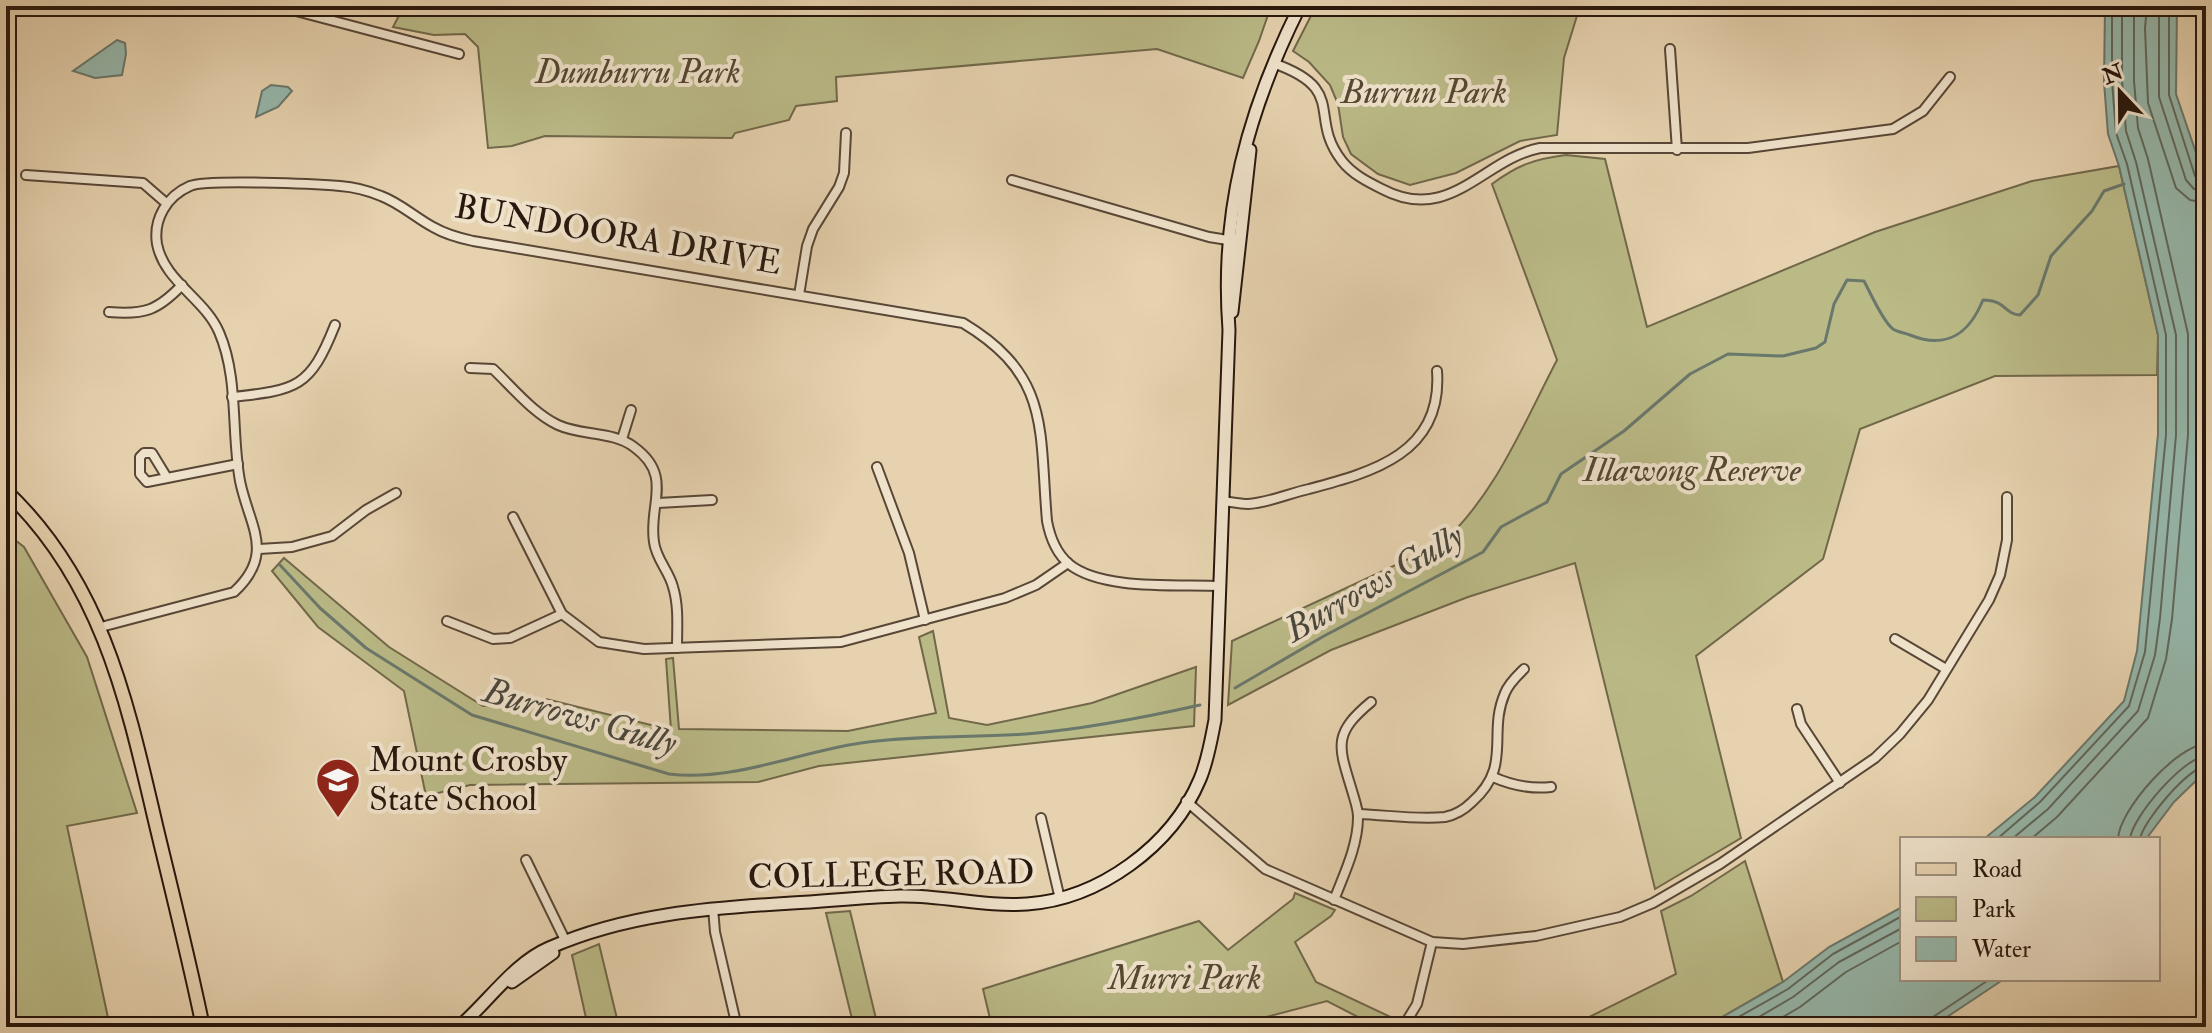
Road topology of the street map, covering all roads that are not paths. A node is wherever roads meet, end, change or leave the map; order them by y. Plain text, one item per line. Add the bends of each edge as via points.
1 (277, 6) edge
2 (1300, 6) edge
3 (1670, 49) dead end
4 (459, 54) dead end
5 (1273, 63) junction
6 (1950, 77) dead end
7 (846, 133) dead end
8 (1677, 150) junction
9 (26, 175) dead end
10 (1012, 180) dead end
11 (166, 203) junction
12 (1234, 240) junction
13 (182, 285) junction
14 (799, 295) junction
15 (109, 312) dead end
16 (335, 325) dead end
17 (470, 368) dead end
18 (1437, 371) dead end
19 (232, 397) junction
20 (631, 410) dead end
21 (622, 439) junction
22 (238, 464) junction
23 (877, 467) dead end
24 (166, 476) dead end
25 (6, 491) edge
26 (396, 493) dead end
27 (2007, 497) dead end
28 (712, 500) dead end
29 (1223, 501) junction
30 (658, 503) junction
31 (513, 517) dead end
32 (259, 549) junction
33 (1068, 563) junction
34 (1220, 586) junction
35 (562, 614) junction
36 (925, 620) junction
37 (447, 621) dead end
38 (101, 627) junction
39 (1895, 639) dead end
40 (677, 648) junction
41 (1524, 669) dead end
42 (1946, 669) junction
43 (1371, 702) dead end
44 (1797, 709) dead end
45 (1493, 777) junction
46 (1840, 783) junction
47 (1551, 787) dead end
48 (1186, 801) junction
49 (1359, 814) junction
50 (1041, 818) dead end
51 (526, 860) dead end
52 (1060, 899) junction
53 (1334, 900) junction
54 (713, 908) junction
55 (566, 942) junction
56 (1432, 942) junction
57 (203, 1027) edge
58 (460, 1027) edge
59 (737, 1027) edge
60 (1403, 1027) edge

1 - 4 street
2 - 5 main road, COLLEGE ROAD
3 - 8 street
5 - 8 street via 1313,83 1336,152 1348,168 1404,197 1454,193 1517,155 1540,148
5 - 12 main road, COLLEGE ROAD via 1239,167
6 - 8 street via 1923,111 1893,129 1748,148
7 - 14 street via 844,173 813,229
9 - 11 street via 143,183
10 - 12 street
11 - 13 street via 156,241
11 - 14 street, BUNDOORA DRIVE via 200,183 342,186 383,197 436,229 473,241
12 - 29 main road, COLLEGE ROAD via 1226,284
13 - 15 street via 149,311
13 - 19 street via 219,331
14 - 33 street, BUNDOORA DRIVE via 963,323 1010,358 1031,392 1050,536
16 - 19 street via 318,364 302,381 278,392
17 - 21 street via 493,369 559,426
18 - 29 street via 1437,394 1428,420 1410,446 1390,462 1366,474 1249,504
19 - 22 street
20 - 21 street
21 - 30 street via 652,467
22 - 24 street
22 - 32 street
23 - 36 street via 909,553
25 - 38 main road via 61,557
26 - 32 street via 323,540
27 - 42 street via 2000,575
28 - 30 street
29 - 34 main road, COLLEGE ROAD
30 - 40 street via 653,541 673,586
31 - 35 street
32 - 38 street via 246,581 234,592
33 - 34 street via 1118,581
33 - 36 street via 1027,590
34 - 48 main road, COLLEGE ROAD via 1215,720 1199,781
35 - 37 street via 502,639
35 - 40 street via 599,642
36 - 40 street via 841,642
38 - 57 main road via 134,730
39 - 42 street
41 - 45 street via 1505,692
42 - 46 street via 1900,734
43 - 49 street via 1350,720 1342,736 1342,757
44 - 46 street via 1801,724
45 - 47 street
45 - 49 street via 1482,794 1450,816
46 - 56 street via 1690,883 1620,917 1536,936
48 - 52 main road, COLLEGE ROAD via 1177,819 1134,861 1101,883
48 - 53 street via 1265,869
49 - 53 street
50 - 52 street
51 - 55 street
52 - 54 main road, COLLEGE ROAD via 989,904 902,896
53 - 56 street
54 - 55 main road, COLLEGE ROAD via 678,911
54 - 59 street
55 - 58 main road, COLLEGE ROAD via 524,963
56 - 60 street via 1417,1004

